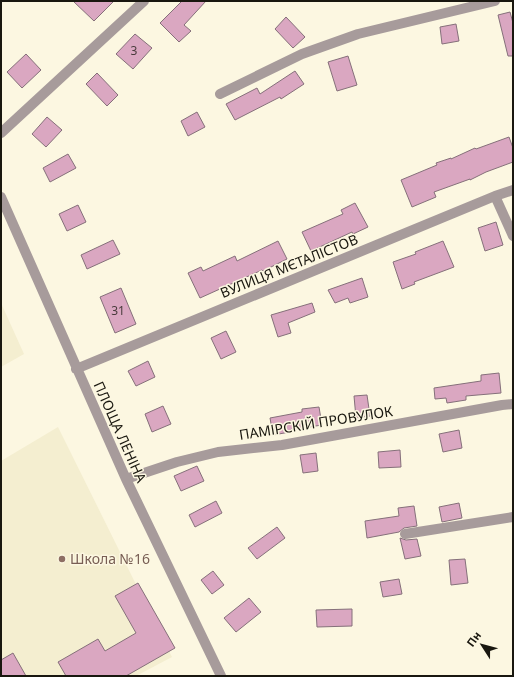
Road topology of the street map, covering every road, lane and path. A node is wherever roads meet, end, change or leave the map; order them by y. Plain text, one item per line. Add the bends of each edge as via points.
1 (144, 1) edge
2 (495, 1) edge
3 (220, 94) dead end
4 (1, 133) edge
5 (513, 190) edge
6 (495, 196) junction
7 (1, 197) edge
8 (513, 236) edge
9 (76, 369) junction
10 (513, 404) edge
11 (126, 479) junction
12 (513, 517) edge
13 (405, 534) dead end
14 (221, 676) edge

1 - 4 street
2 - 3 street via 358,34 302,54
5 - 6 street, ВУЛИЦЯ МЄТАЛІСТОВ
6 - 8 street
6 - 9 street, ВУЛИЦЯ МЄТАЛІСТОВ
7 - 9 street, ПЛОЩА ЛЕНІНА
9 - 11 street, ПЛОЩА ЛЕНІНА
10 - 11 street, ПАМІРСКІЙ ПРОВУЛОК via 282,445 218,452
11 - 14 street, ПЛОЩА ЛЕНІНА
12 - 13 street

